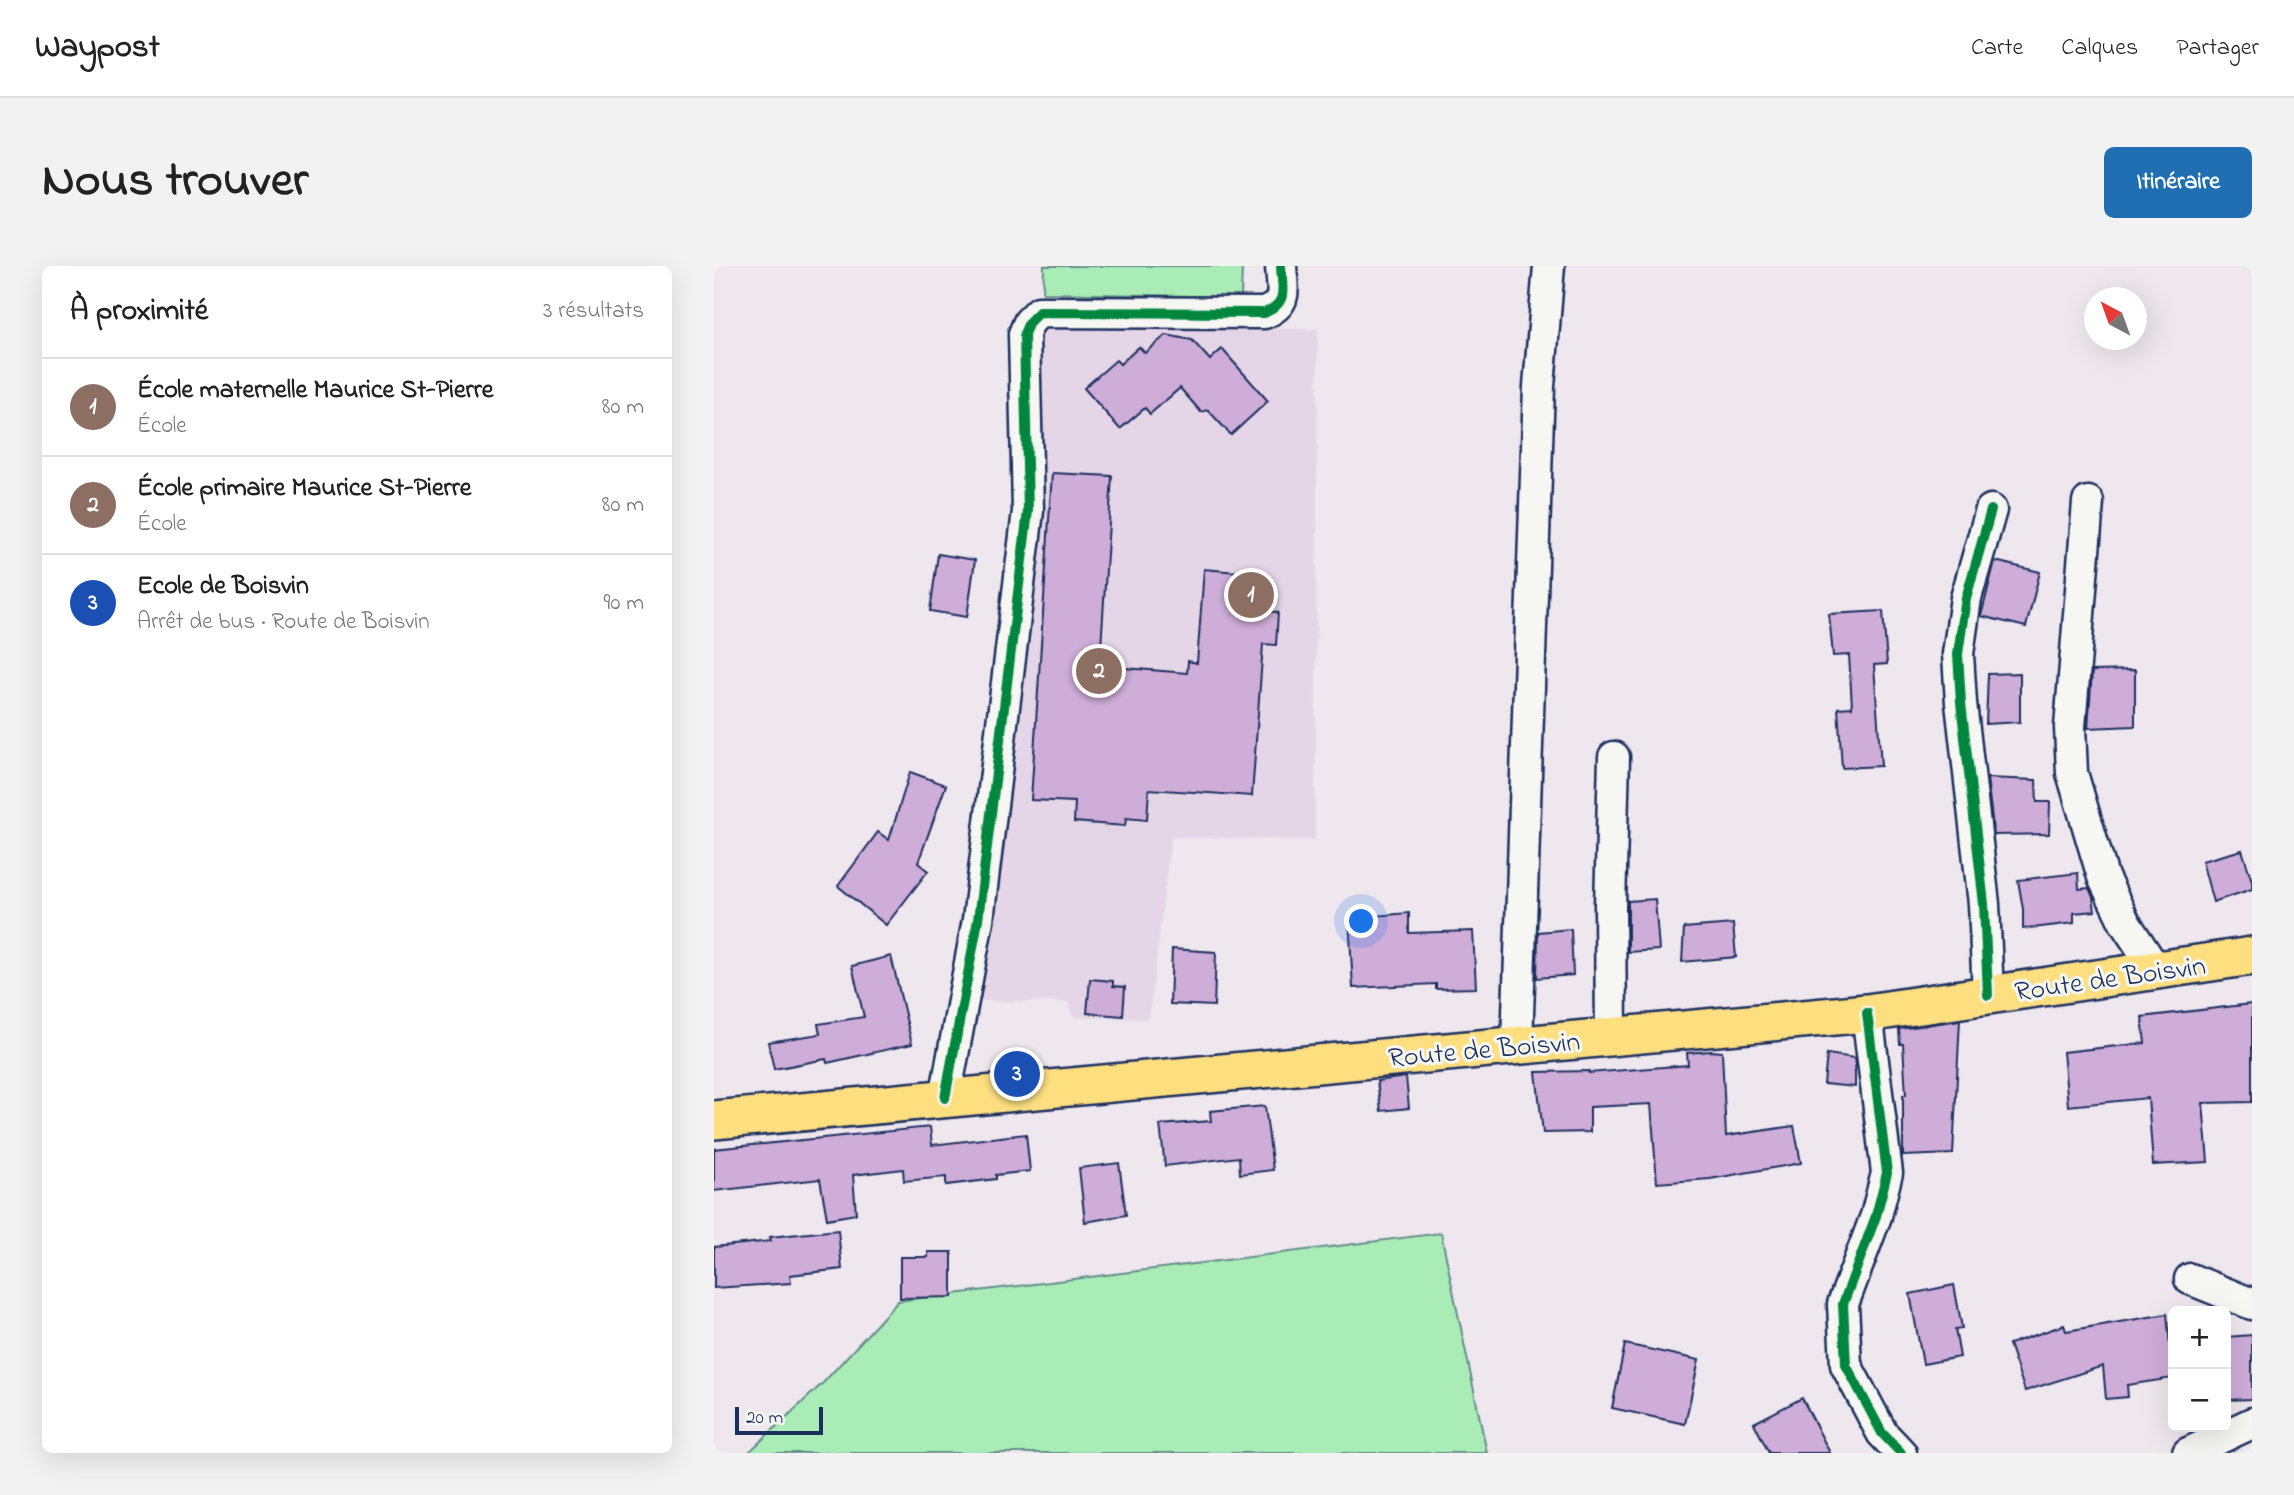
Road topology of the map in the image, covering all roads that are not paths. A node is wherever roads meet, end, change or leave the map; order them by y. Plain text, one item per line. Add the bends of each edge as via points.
1 (1281, 266) edge
2 (1549, 266) edge
3 (2088, 502) dead end
4 (1991, 510) dead end
5 (1614, 757) dead end
6 (2252, 956) edge
7 (2156, 970) junction
8 (1987, 995) junction
9 (1867, 1013) junction
10 (1611, 1036) junction
11 (1517, 1045) junction
12 (944, 1098) junction
13 (714, 1120) edge
14 (2190, 1279) dead end
15 (2252, 1304) edge
16 (2252, 1423) edge
17 (1901, 1453) edge
18 (2188, 1453) edge

1 - 12 street via 1282,300 1276,309 1264,313 1039,312 1024,334 1028,511 978,920
2 - 11 street via 1539,386
3 - 7 street via 2070,726 2072,772 2103,877 2125,923
4 - 8 street via 1966,598 1958,654 1984,904
5 - 10 street
6 - 7 main road, Route de Boisvin
7 - 8 main road, Route de Boisvin
8 - 9 main road, Route de Boisvin
9 - 10 main road, Route de Boisvin
9 - 17 street via 1887,1173 1843,1304 1846,1365 1882,1433
10 - 11 main road, Route de Boisvin
11 - 12 main road, Route de Boisvin
12 - 13 main road, Route de Boisvin
14 - 15 street
16 - 18 street

